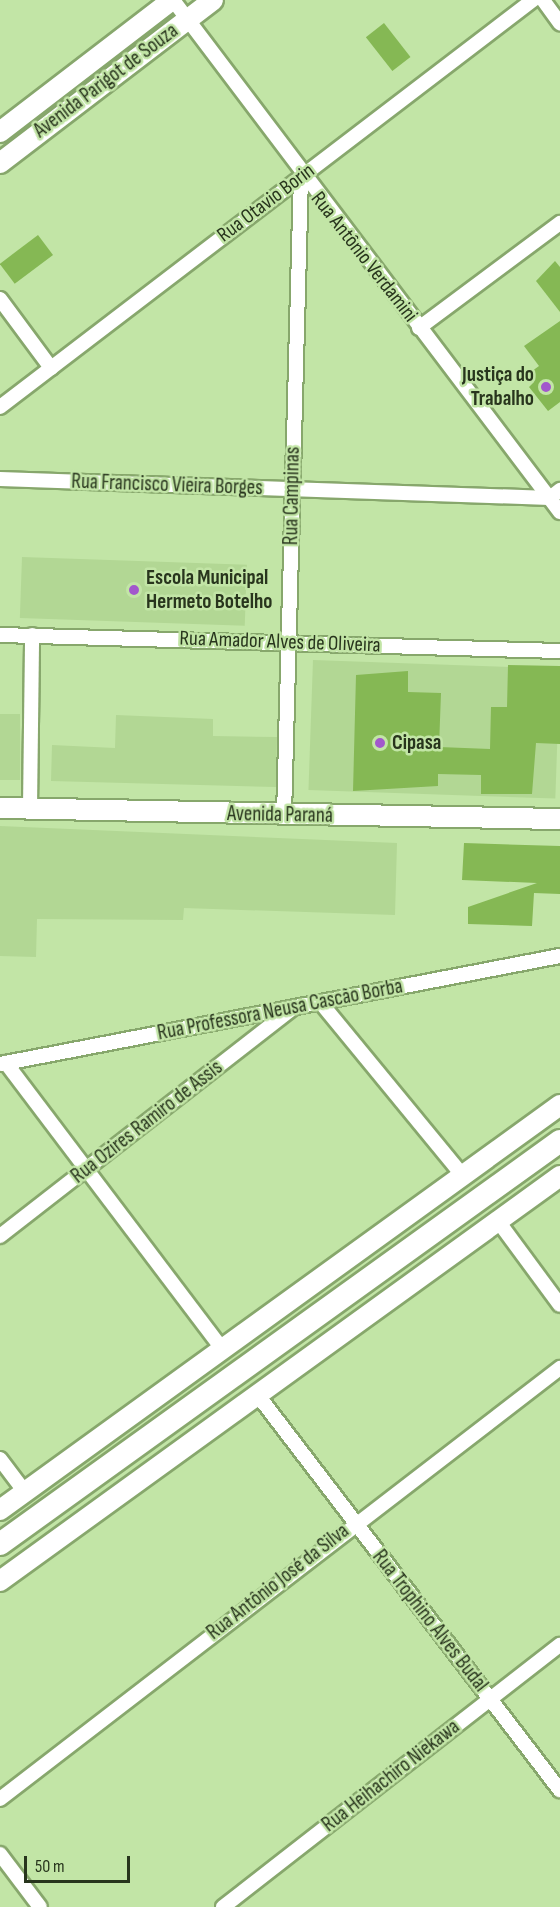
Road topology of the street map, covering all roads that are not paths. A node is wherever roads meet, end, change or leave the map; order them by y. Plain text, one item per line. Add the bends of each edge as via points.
1 (173, 0) edge
2 (213, 0) edge
3 (533, 0) edge
4 (543, 0) edge
5 (188, 19) junction
6 (560, 23) edge
7 (0, 132) edge
8 (0, 163) edge
9 (301, 176) junction
10 (560, 223) edge
11 (0, 299) edge
12 (419, 328) junction
13 (51, 368) junction
14 (0, 407) edge
15 (0, 479) edge
16 (291, 489) junction
17 (555, 494) edge
18 (560, 512) edge
19 (0, 635) edge
20 (32, 635) junction
21 (290, 641) junction
22 (560, 651) edge
23 (0, 808) edge
24 (30, 808) junction
25 (284, 816) junction
26 (560, 819) edge
27 (560, 956) edge
28 (321, 1003) junction
29 (295, 1008) junction
30 (3, 1064) edge
31 (560, 1105) edge
32 (560, 1140) edge
33 (86, 1169) junction
34 (463, 1176) junction
35 (560, 1176) edge
36 (498, 1221) junction
37 (0, 1236) edge
38 (560, 1305) edge
39 (222, 1349) junction
40 (560, 1368) edge
41 (256, 1394) junction
42 (0, 1459) edge
43 (25, 1492) junction
44 (0, 1510) edge
45 (354, 1522) junction
46 (0, 1544) edge
47 (0, 1581) edge
48 (560, 1645) edge
49 (490, 1699) junction
50 (560, 1790) edge
51 (0, 1799) edge
52 (0, 1854) edge
53 (40, 1907) edge
54 (223, 1907) edge

1 - 5 street, Rua Antônio Verdamini
1 - 7 street, Avenida Parigot de Souza
2 - 5 street, Avenida Parigot de Souza
3 - 9 street, Rua Otavio Borin
4 - 6 street
5 - 8 street, Avenida Parigot de Souza
5 - 9 street, Rua Antônio Verdamini
9 - 12 street, Rua Antônio Verdamini
9 - 13 street, Rua Otavio Borin
9 - 16 street, Rua Campinas
10 - 12 street
11 - 13 street
12 - 17 street, Rua Antônio Verdamini
13 - 14 street, Rua Otavio Borin
15 - 16 street, Rua Francisco Vieira Borges
16 - 17 street, Rua Francisco Vieira Borges
16 - 21 street, Rua Campinas
17 - 18 street, Rua Antônio Verdamini
19 - 20 street, Rua Amador Alves de Oliveira
20 - 21 street, Rua Amador Alves de Oliveira
20 - 24 street
21 - 22 street, Rua Amador Alves de Oliveira
21 - 25 street, Rua Campinas
23 - 24 street, Avenida Paraná
24 - 25 street, Avenida Paraná
25 - 26 street, Avenida Paraná
27 - 28 street, Rua Professora Neusa Cascão Borba
28 - 29 street, Rua Professora Neusa Cascão Borba
28 - 34 street
29 - 30 street, Rua Professora Neusa Cascão Borba
29 - 33 street, Rua Ozires Ramiro de Assis
30 - 33 street
31 - 34 street
32 - 46 main road
33 - 37 street, Rua Ozires Ramiro de Assis
33 - 39 street
34 - 39 street
35 - 36 street
36 - 38 street
36 - 41 street
39 - 43 street
40 - 45 street, Rua Antônio José da Silva
41 - 45 street, Rua Trophino Alves Budal
41 - 47 street
42 - 43 street
43 - 44 street
45 - 49 street, Rua Trophino Alves Budal
45 - 51 street, Rua Antônio José da Silva
48 - 49 street, Rua Heihachiro Niekawa
49 - 50 street, Rua Trophino Alves Budal
49 - 54 street, Rua Heihachiro Niekawa
52 - 53 street

